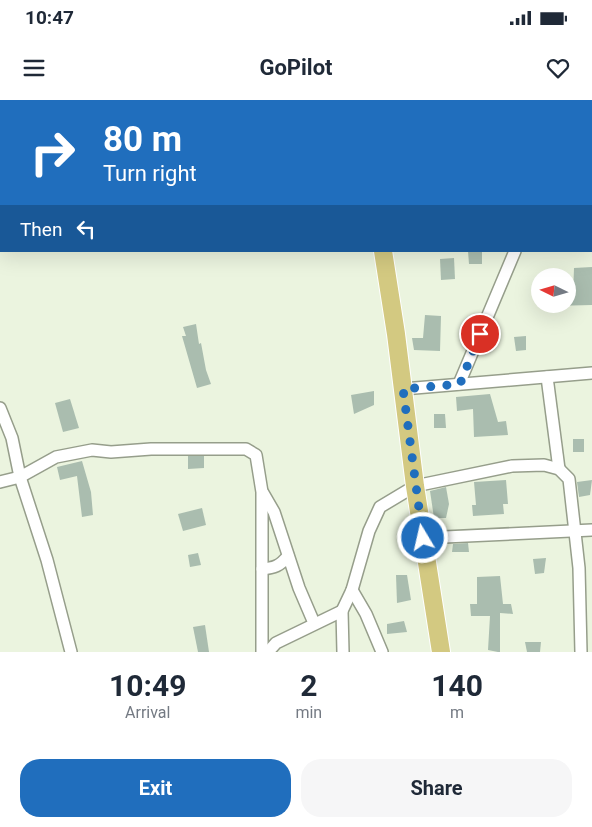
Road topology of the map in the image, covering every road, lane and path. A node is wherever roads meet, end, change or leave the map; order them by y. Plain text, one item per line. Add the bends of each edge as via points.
1 (383, 252) edge
2 (515, 252) edge
3 (592, 373) edge
4 (546, 377) junction
5 (460, 384) junction
6 (403, 389) junction
7 (0, 408) edge
8 (6, 439) edge
9 (558, 469) junction
10 (20, 477) junction
11 (0, 482) edge
12 (415, 486) junction
13 (262, 492) junction
14 (574, 530) junction
15 (592, 530) edge
16 (423, 538) junction
17 (288, 556) junction
18 (262, 569) junction
19 (352, 590) junction
20 (342, 611) junction
21 (314, 624) junction
22 (71, 652) edge
23 (262, 652) edge
24 (268, 652) edge
25 (342, 652) edge
26 (382, 652) edge
27 (441, 652) edge
28 (581, 652) edge

1 - 6 main road
2 - 5 street
3 - 4 street
4 - 5 street
4 - 9 street
5 - 6 street
6 - 12 main road
7 - 8 street
8 - 10 street
9 - 12 street via 544,465 512,466
9 - 14 street via 569,479
10 - 11 street
10 - 13 street via 56,457 92,450 246,449 256,455
10 - 22 street via 47,560
12 - 16 main road
12 - 19 street via 380,507 369,531
13 - 17 street via 274,512
13 - 18 street
14 - 15 street
14 - 16 street
14 - 28 street via 579,568
16 - 27 main road
17 - 18 street via 273,568
17 - 21 street
18 - 23 street
19 - 20 street
19 - 26 street
20 - 21 street
20 - 25 street
21 - 24 street via 276,643

